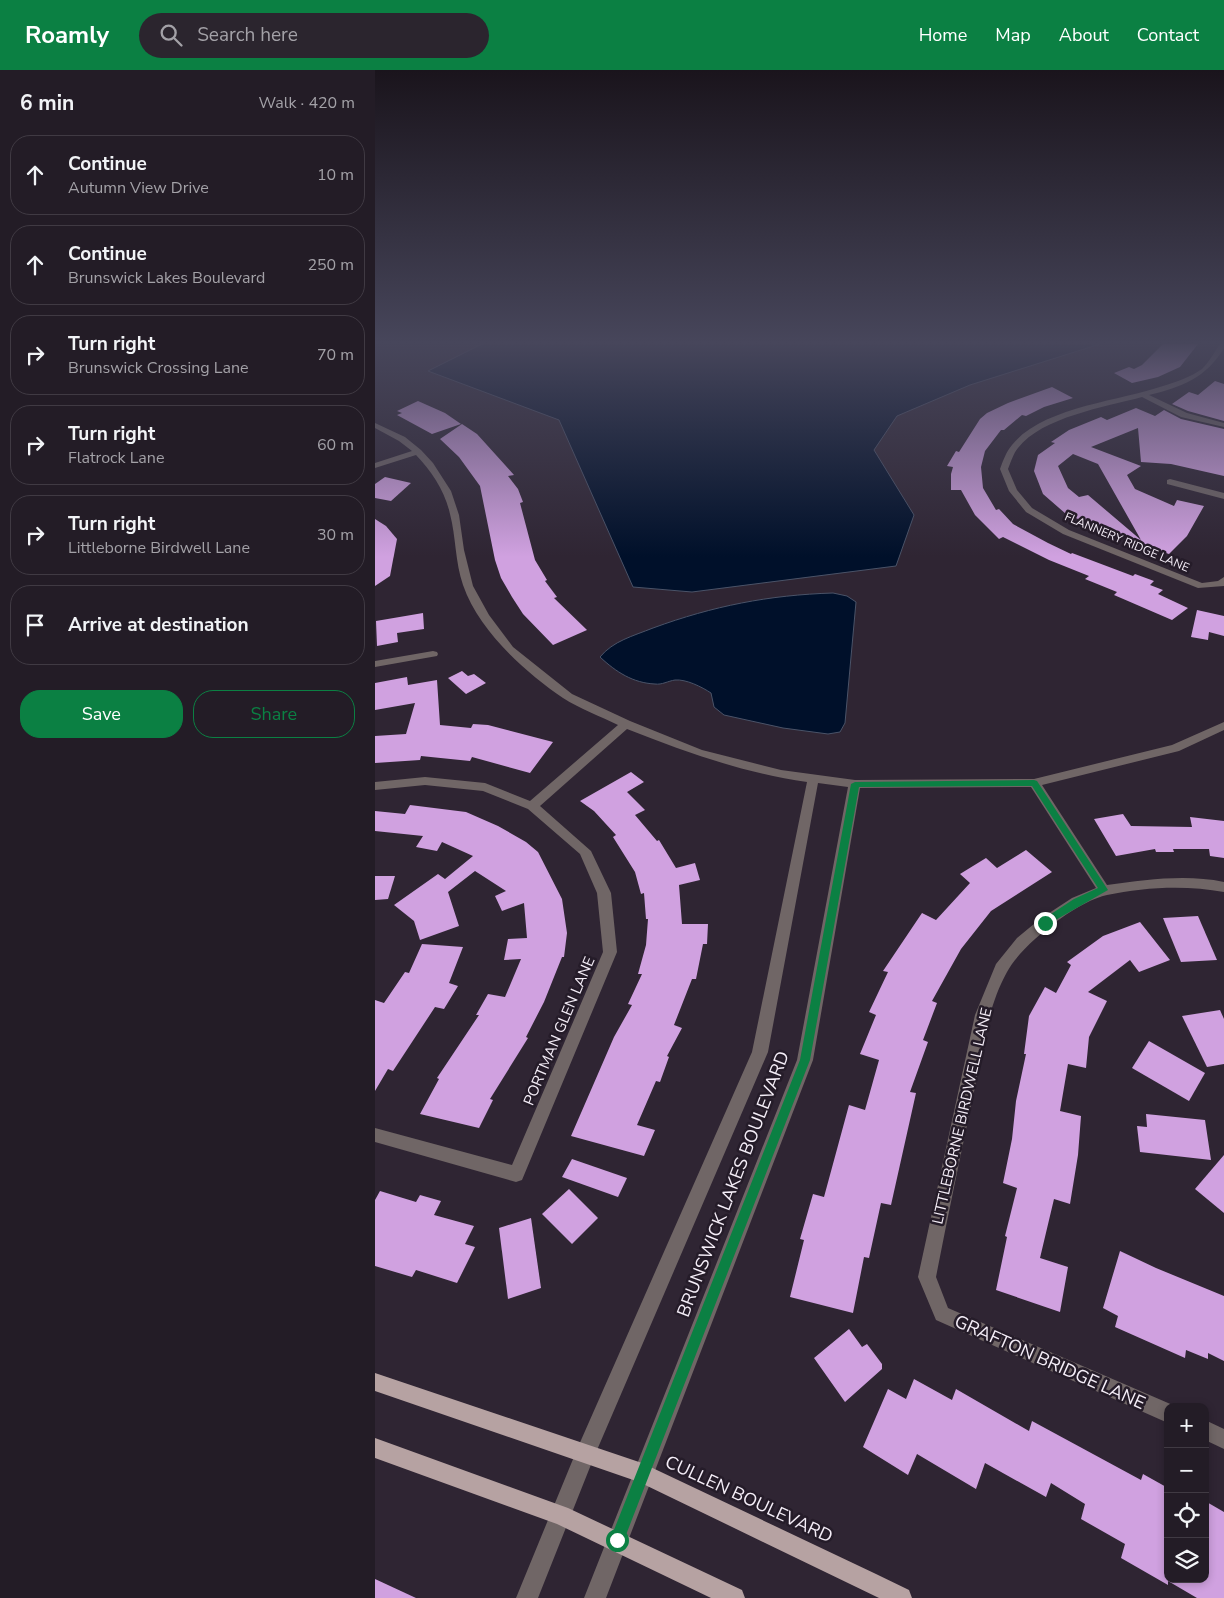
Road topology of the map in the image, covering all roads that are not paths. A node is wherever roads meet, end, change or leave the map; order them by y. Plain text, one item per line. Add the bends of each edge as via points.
1 (1066, 415) edge
2 (1184, 415) edge
3 (375, 425) edge
4 (1224, 425) edge
5 (418, 452) junction
6 (375, 466) edge
7 (1170, 482) dead end
8 (1224, 496) edge
9 (1224, 580) edge
10 (433, 654) dead end
11 (375, 664) edge
12 (626, 724) junction
13 (1224, 726) edge
14 (813, 779) junction
15 (1034, 783) junction
16 (855, 784) junction
17 (375, 786) edge
18 (532, 806) junction
19 (1224, 887) edge
20 (1103, 890) junction
21 (375, 1135) edge
22 (927, 1277) joint
23 (375, 1382) edge
24 (1164, 1411) edge
25 (1209, 1432) edge
26 (1224, 1439) edge
27 (375, 1448) edge
28 (585, 1454) junction
29 (642, 1473) junction
30 (561, 1515) junction
31 (617, 1540) junction
32 (527, 1598) edge
33 (595, 1598) edge
34 (734, 1598) edge
35 (901, 1598) edge

1 - 9 street, FLANNERY RIDGE LANE via 1038,428 1015,446 1004,469 1013,491 1029,510 1066,532 1201,586 1221,584
2 - 4 street
3 - 5 street via 402,439
5 - 6 street
5 - 12 street via 447,491 455,515 468,586 484,616 509,649 568,696
7 - 8 street
10 - 11 street
12 - 14 street via 699,753
12 - 18 street
13 - 15 street via 1175,748
14 - 16 street
14 - 28 street, BRUNSWICK LAKES BOULEVARD via 761,1052
15 - 16 street
15 - 20 street
16 - 29 street, BRUNSWICK LAKES BOULEVARD via 805,1060
17 - 18 street, PORTMAN GLEN LANE via 425,781 485,787
18 - 21 street, PORTMAN GLEN LANE via 585,850 604,893 610,952 516,1174
19 - 20 street, LITTLEBORNE BIRDWELL LANE via 1160,883
20 - 22 street, LITTLEBORNE BIRDWELL LANE via 1045,923 1022,942 1001,968 982,1015
22 - 24 street, GRAFTON BRIDGE LANE via 942,1314
23 - 28 main road, CULLEN BOULEVARD
25 - 26 street
27 - 30 main road
28 - 29 main road, CULLEN BOULEVARD
28 - 30 street, BRUNSWICK LAKES BOULEVARD
29 - 31 street, BRUNSWICK LAKES BOULEVARD
29 - 35 main road, CULLEN BOULEVARD
30 - 31 main road
30 - 32 street, BRUNSWICK LAKES BOULEVARD
31 - 33 street, BRUNSWICK LAKES BOULEVARD
31 - 34 main road

